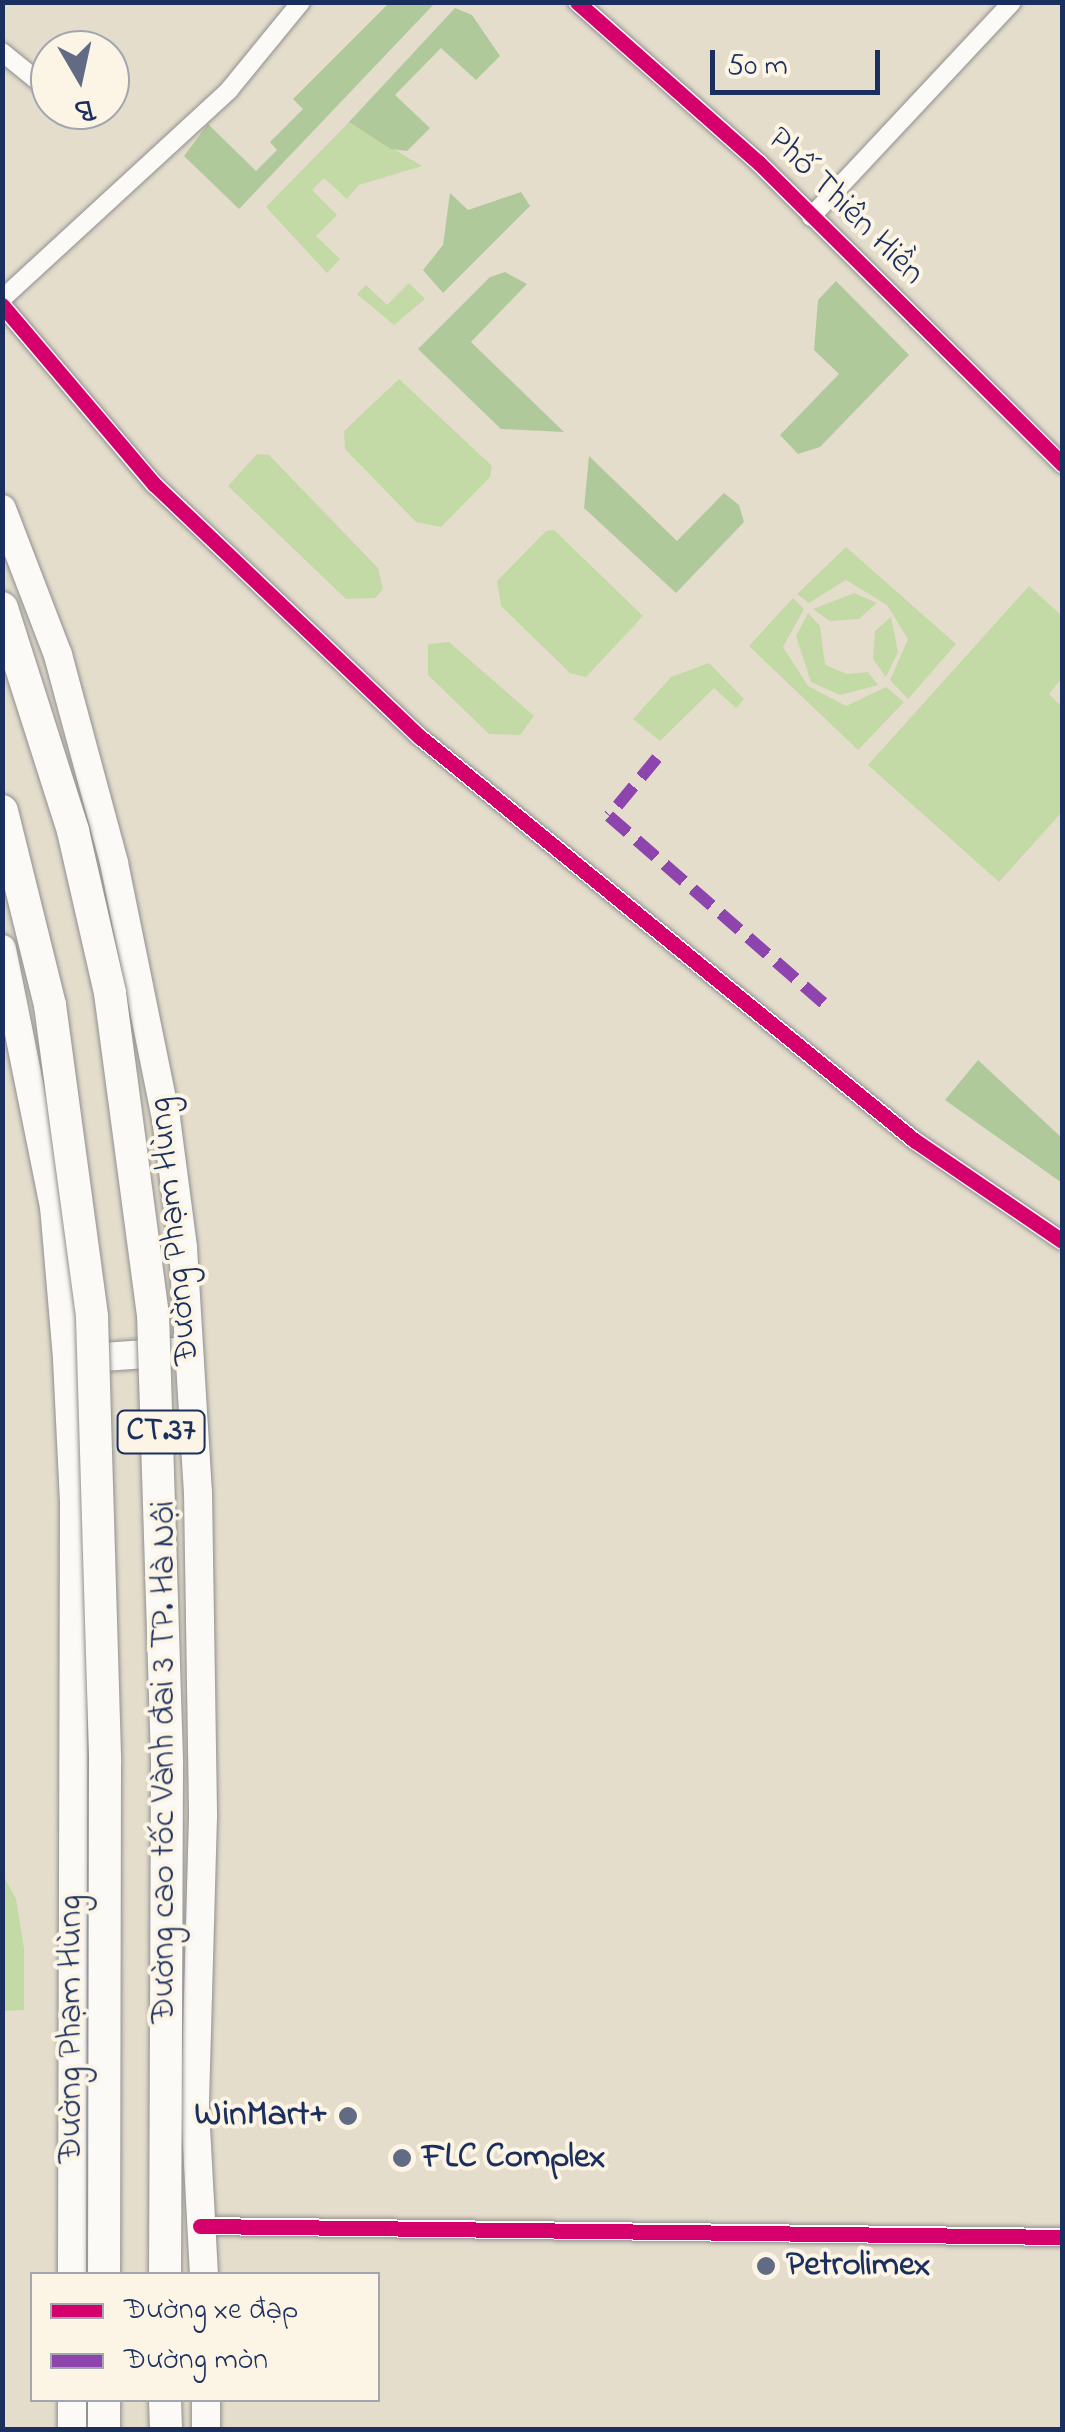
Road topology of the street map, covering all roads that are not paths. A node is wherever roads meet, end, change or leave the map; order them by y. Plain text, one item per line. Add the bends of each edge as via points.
1 (302, 2) edge
2 (577, 2) edge
3 (1012, 2) edge
4 (2, 52) edge
5 (30, 75) edge
6 (812, 217) junction
7 (2, 302) edge
8 (1062, 464) edge
9 (2, 510) edge
10 (2, 608) edge
11 (2, 811) edge
12 (2, 949) edge
13 (1062, 1240) edge
14 (190, 1351) junction
15 (67, 1359) junction
16 (200, 2226) junction
17 (1062, 2237) edge
18 (72, 2272) edge
19 (104, 2272) edge
20 (166, 2272) edge
21 (204, 2272) edge
22 (72, 2402) edge
23 (104, 2402) edge
24 (166, 2402) edge
25 (206, 2402) edge
26 (72, 2430) edge
27 (104, 2430) edge
28 (166, 2430) edge
29 (206, 2430) edge

1 - 7 street via 229,90
2 - 6 street, Phố Thiên Hiền
3 - 6 street
4 - 5 street
6 - 8 street, Phố Thiên Hiền
7 - 13 street via 154,484 420,736 914,1140
9 - 14 main road, Đường Phạm Hùng via 58,656 114,863 171,1147
10 - 20 highway, Đường cao tốc Vành đai 3 TP. Hà Nội / CT.37, bridge via 72,832 110,993 153,1314 167,1763
11 - 19 highway, Đường cao tốc Vành đai 3 TP. Hà Nội / CT.37, bridge via 50,1004 92,1317 106,1762
12 - 15 main road, Đường Phạm Hùng via 54,1206
14 - 15 main road
14 - 16 main road, Đường Phạm Hùng via 203,1816 195,2109
15 - 18 main road, Đường Phạm Hùng via 74,1502
16 - 17 street
16 - 21 main road, Đường Phạm Hùng
22 - 26 main road
23 - 27 highway
24 - 28 highway
25 - 29 main road

